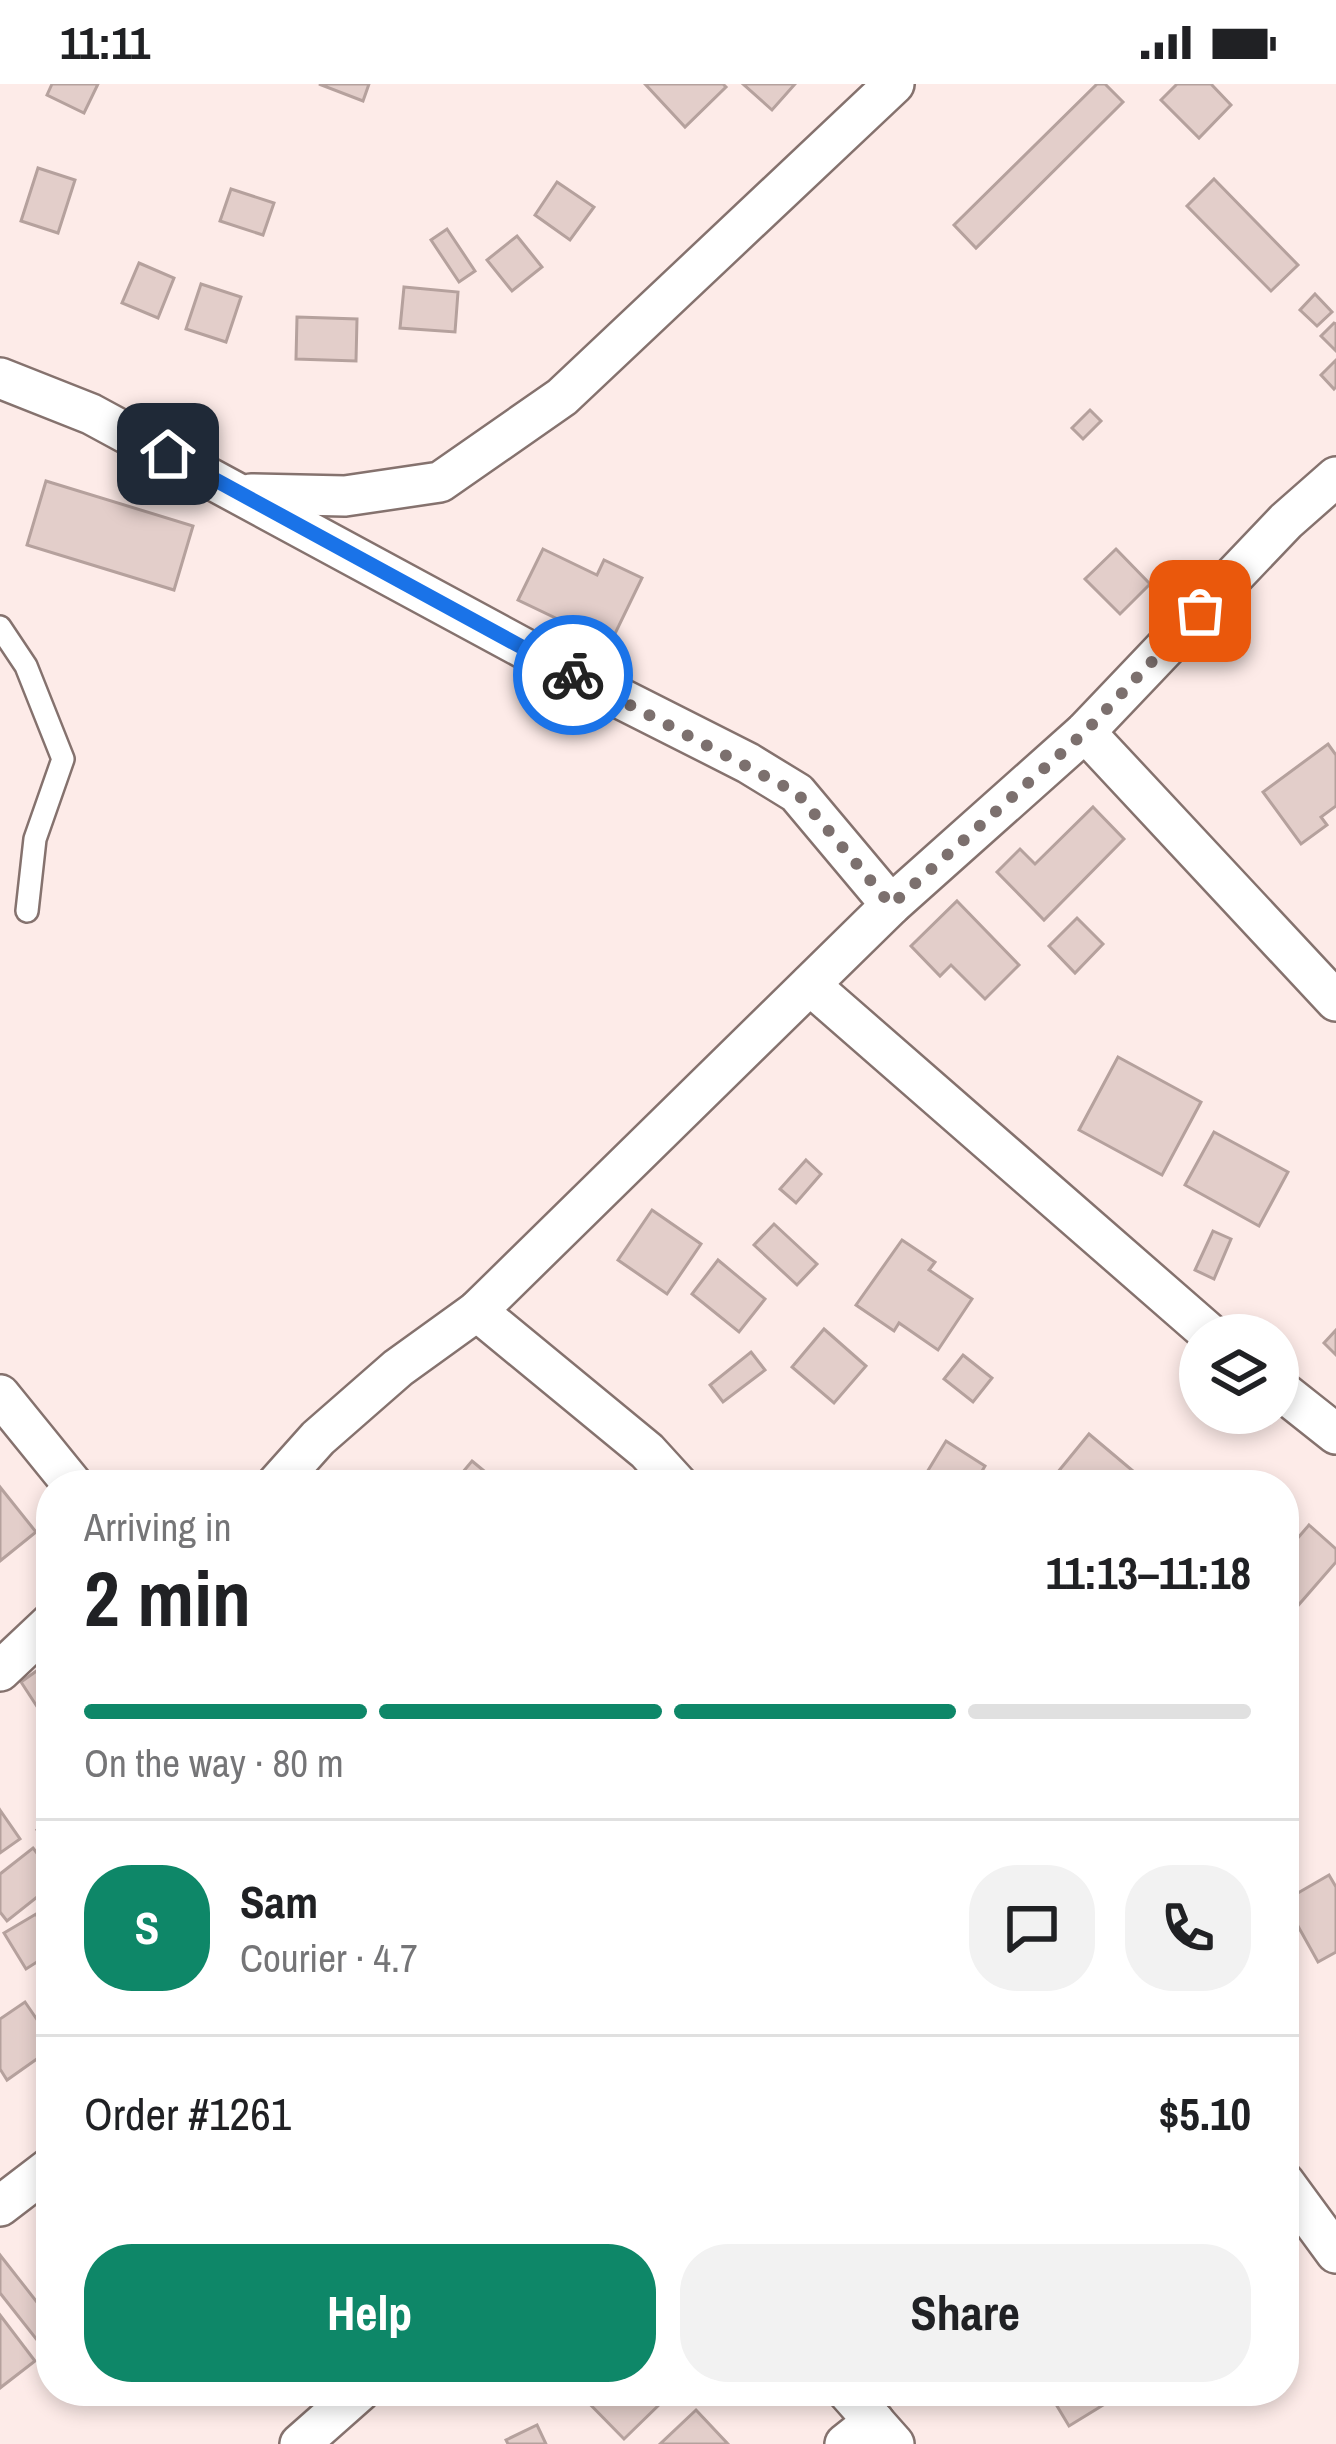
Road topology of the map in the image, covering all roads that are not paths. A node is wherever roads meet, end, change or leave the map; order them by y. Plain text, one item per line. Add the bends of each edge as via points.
1 (894, 84) edge
2 (0, 378) edge
3 (1336, 477) edge
4 (246, 494) junction
5 (0, 627) edge
6 (1085, 732) junction
7 (891, 905) junction
8 (27, 910) dead end
9 (810, 985) junction
10 (1336, 1001) edge
11 (476, 1311) junction
12 (1187, 1314) edge
13 (0, 1395) edge
14 (1299, 1405) edge
15 (1336, 1435) edge
16 (61, 1470) edge
17 (292, 1470) edge
18 (664, 1470) edge
19 (36, 1638) edge
20 (0, 1671) edge
21 (36, 2179) edge
22 (1299, 2203) edge
23 (0, 2206) edge
24 (1336, 2254) edge
25 (343, 2406) edge
26 (300, 2444) edge

1 - 4 street via 562,397 440,482 345,496
2 - 4 street via 91,414
3 - 6 street
4 - 7 street via 797,793
5 - 8 lane via 26,666 63,759 35,839
6 - 7 street
6 - 10 street
7 - 9 street
9 - 11 street
9 - 12 street
11 - 17 street via 398,1368
11 - 18 street
13 - 16 street
14 - 15 street
19 - 20 street
21 - 23 street
22 - 24 street
25 - 26 street

